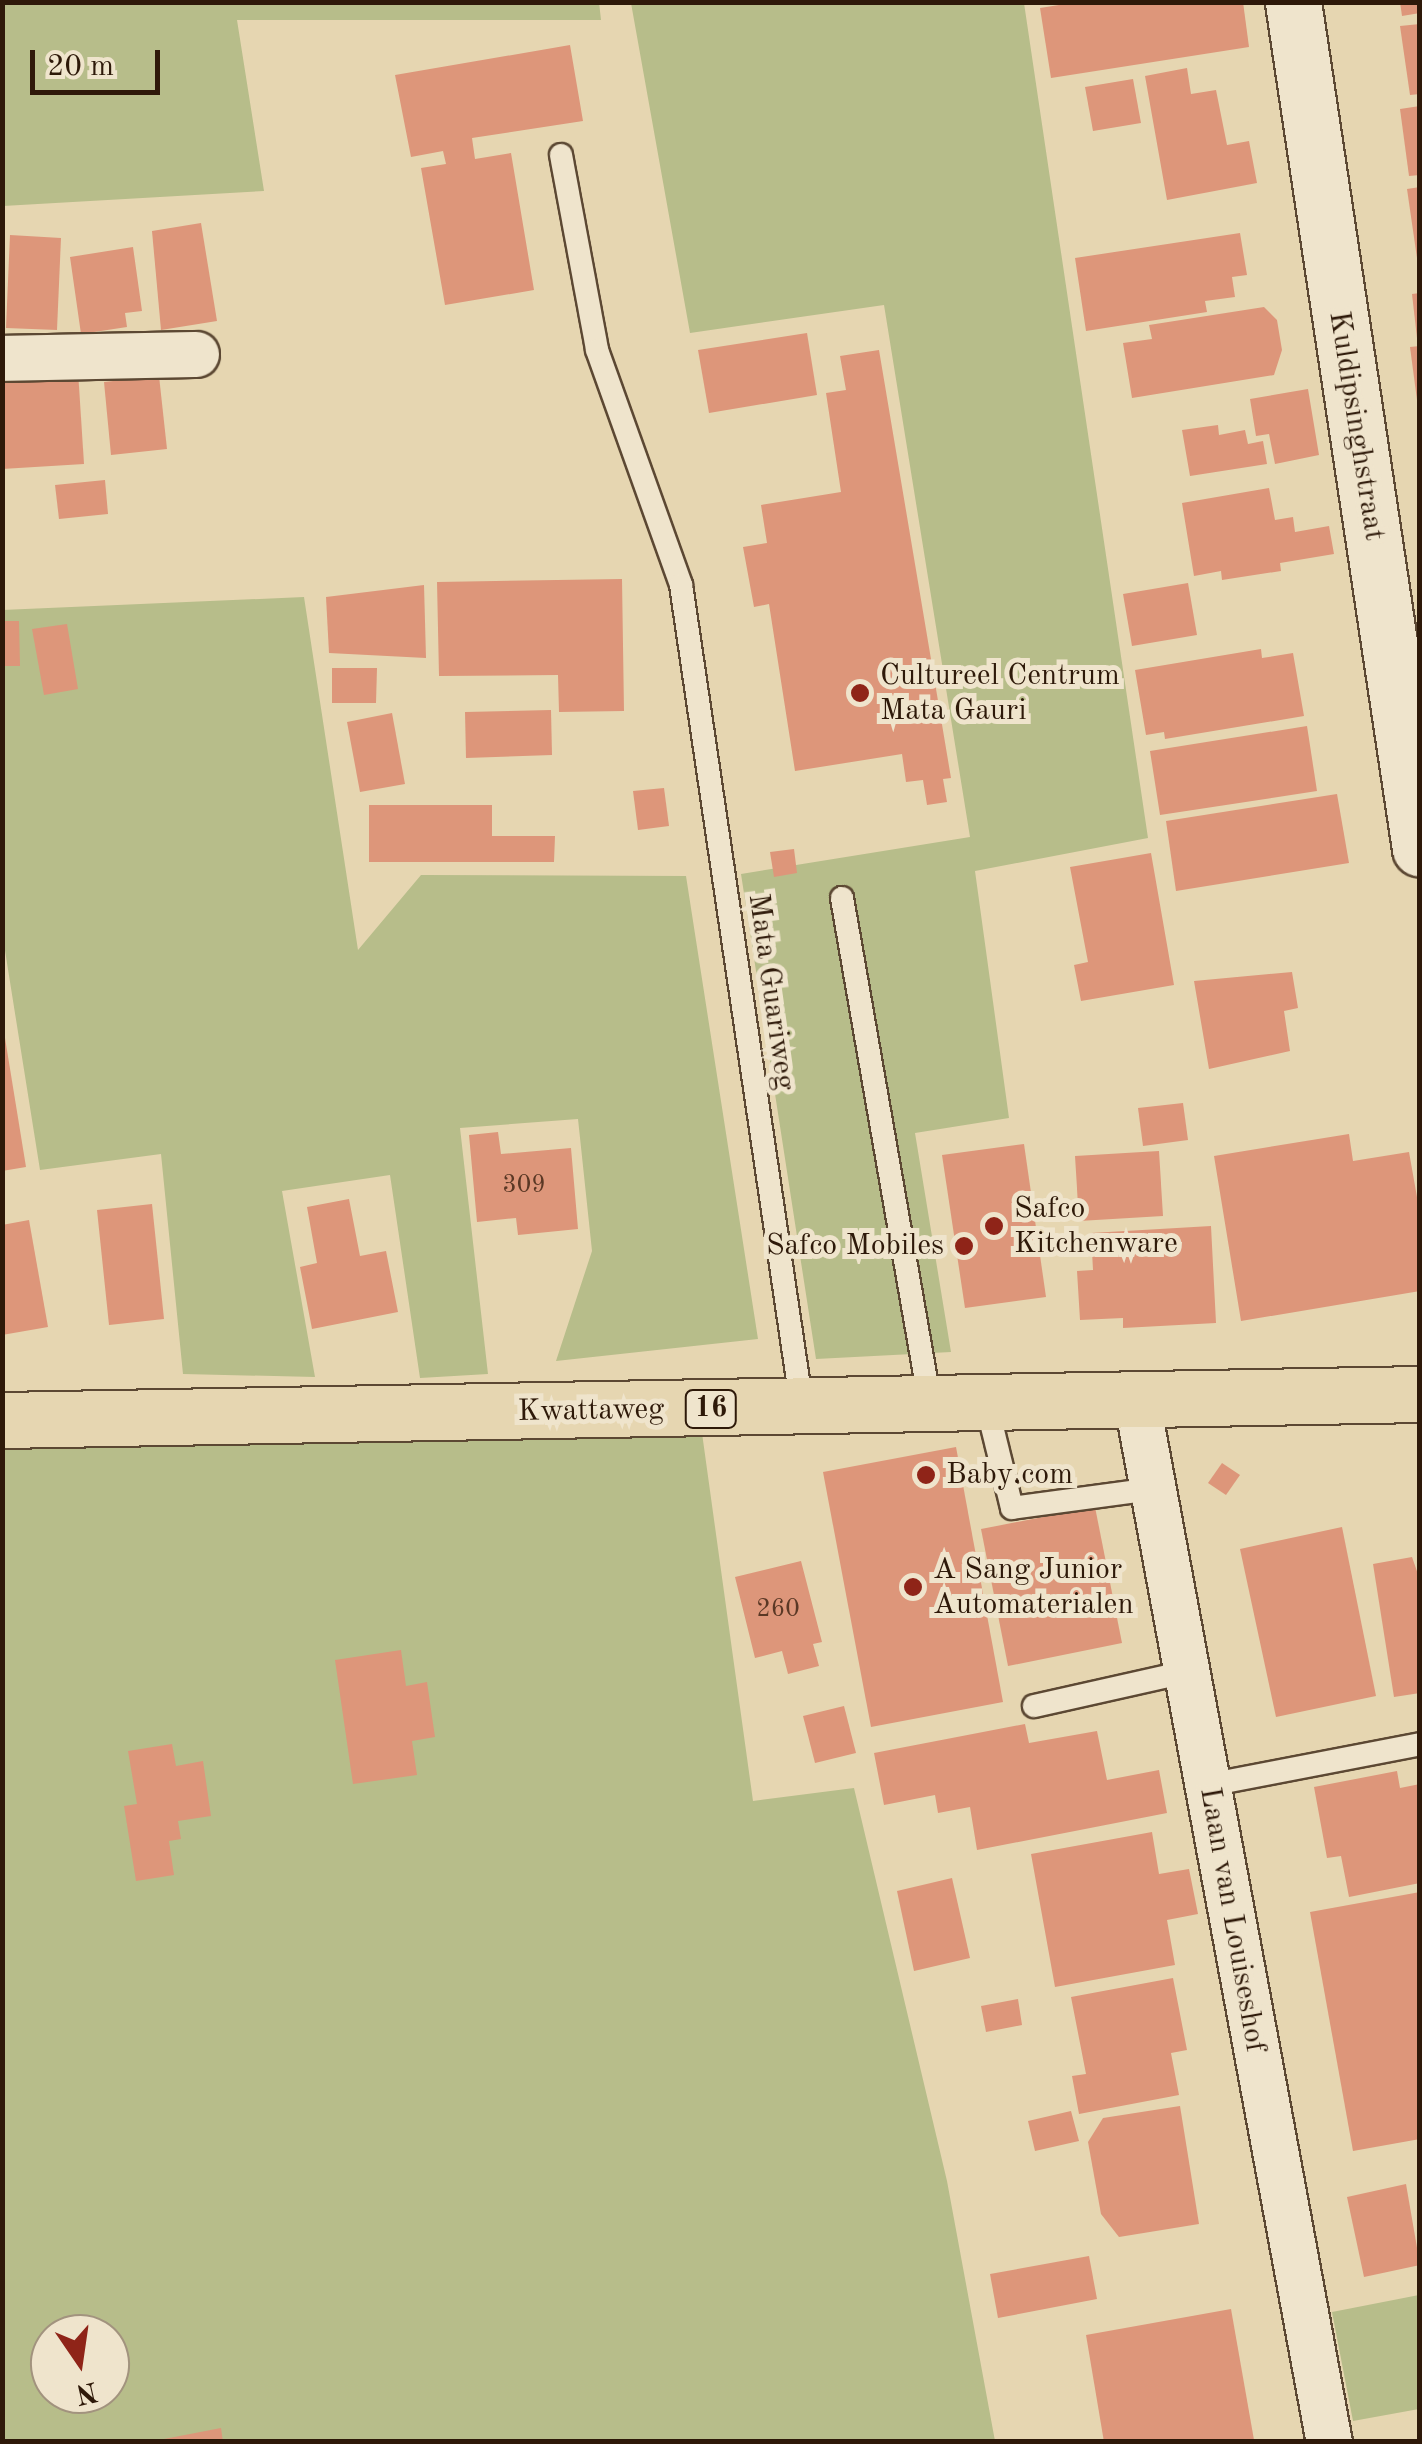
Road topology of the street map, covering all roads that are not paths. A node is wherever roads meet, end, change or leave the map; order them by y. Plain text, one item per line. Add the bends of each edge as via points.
1 (1293, 2) edge
2 (561, 155) dead end
3 (196, 354) dead end
4 (2, 358) edge
5 (1405, 652) edge
6 (1420, 849) edge
7 (842, 898) dead end
8 (1420, 1394) edge
9 (1136, 1398) junction
10 (986, 1402) junction
11 (930, 1404) junction
12 (802, 1407) junction
13 (2, 1420) edge
14 (1152, 1489) junction
15 (1186, 1672) junction
16 (1034, 1706) dead end
17 (1420, 1744) edge
18 (1208, 1785) junction
19 (1329, 2442) edge

1 - 5 street, Kuldipsinghstraat
2 - 12 lane, Mata Guariweg via 596,350 681,585
3 - 4 street
5 - 6 street, Kuldipsinghstraat
7 - 11 lane
8 - 9 main road, Kwattaweg / 16
9 - 10 main road, Kwattaweg / 16
9 - 14 street, Laan van Louiseshof
10 - 11 main road, Kwattaweg / 16
10 - 14 lane via 1012,1508
11 - 12 main road, Kwattaweg / 16
12 - 13 main road, Kwattaweg / 16
14 - 15 street, Laan van Louiseshof
15 - 16 lane
15 - 18 street, Laan van Louiseshof
17 - 18 lane
18 - 19 street, Laan van Louiseshof

